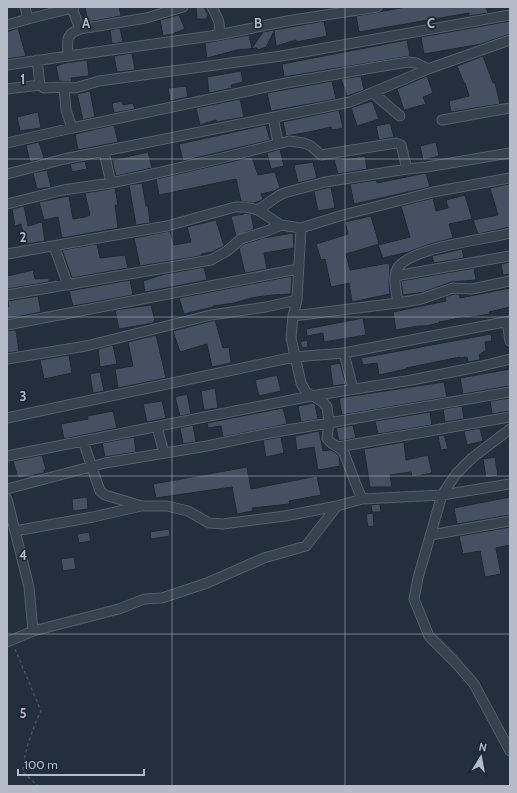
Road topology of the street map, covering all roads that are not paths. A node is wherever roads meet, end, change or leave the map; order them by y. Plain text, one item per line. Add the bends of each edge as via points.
1 (25, 7) edge
2 (183, 7) edge
3 (212, 7) edge
4 (377, 7) edge
5 (73, 8) edge
6 (510, 15) edge
7 (28, 19) junction
8 (7, 25) edge
9 (80, 29) junction
10 (218, 35) junction
11 (510, 40) edge
12 (68, 56) junction
13 (37, 60) junction
14 (7, 65) edge
15 (428, 69) junction
16 (40, 85) junction
17 (64, 87) junction
18 (7, 89) edge
19 (373, 93) junction
20 (510, 108) edge
21 (400, 116) dead end
22 (273, 117) junction
23 (442, 120) dead end
24 (72, 128) junction
25 (7, 143) edge
26 (278, 143) junction
27 (104, 152) junction
28 (510, 153) edge
29 (407, 169) junction
30 (7, 174) edge
31 (510, 178) edge
32 (110, 183) junction
33 (7, 204) edge
34 (258, 210) junction
35 (280, 225) junction
36 (301, 228) junction
37 (510, 233) edge
38 (54, 246) junction
39 (7, 254) edge
40 (510, 256) edge
41 (298, 268) junction
42 (395, 276) junction
43 (510, 281) edge
44 (68, 285) junction
45 (7, 295) edge
46 (297, 300) junction
47 (398, 303) junction
48 (293, 316) junction
49 (508, 321) edge
50 (7, 325) edge
51 (510, 341) edge
52 (344, 353) junction
53 (294, 357) junction
54 (510, 358) edge
55 (7, 359) edge
56 (353, 389) junction
57 (510, 392) edge
58 (311, 396) junction
59 (510, 416) edge
60 (7, 418) edge
61 (329, 423) junction
62 (157, 427) junction
63 (510, 429) edge
64 (500, 437) junction
65 (510, 437) edge
66 (83, 441) junction
67 (338, 447) junction
68 (164, 454) junction
69 (7, 456) edge
70 (92, 466) junction
71 (510, 484) edge
72 (7, 489) edge
73 (442, 496) junction
74 (7, 499) edge
75 (362, 499) junction
76 (142, 506) junction
77 (336, 506) junction
78 (510, 521) edge
79 (15, 531) junction
80 (431, 535) junction
81 (34, 631) junction
82 (9, 641) edge
83 (510, 751) edge

1 - 7 street
2 - 9 street via 146,18
3 - 10 street via 220,23
4 - 10 street
5 - 7 street
5 - 9 street
6 - 17 street via 281,56 99,80 75,88
7 - 8 street
9 - 12 street via 72,32 68,38
10 - 12 street
11 - 15 street
12 - 13 street
13 - 14 street
13 - 16 street
15 - 19 street
15 - 24 street via 408,62 286,83
16 - 17 street via 44,88
16 - 18 street
17 - 24 street via 66,110
19 - 21 street
19 - 22 street via 350,102
20 - 23 street
22 - 26 street
22 - 27 street
24 - 25 street
26 - 29 street via 304,143 321,155 396,143 401,145
26 - 32 street
27 - 30 street via 64,159
27 - 32 street
28 - 29 street
29 - 34 street via 325,182 299,189 278,196
31 - 36 street via 433,192
32 - 33 street via 63,190
34 - 35 street
34 - 38 street via 235,208 167,226
35 - 36 street
35 - 44 street via 242,239 227,252 211,260
36 - 41 street
37 - 42 street via 430,250 402,263
38 - 39 street
38 - 44 street
40 - 42 street
41 - 46 street
41 - 50 street
42 - 47 street
43 - 47 street via 472,289 453,288
44 - 45 street
46 - 48 street
46 - 55 street via 211,315 86,346
47 - 48 street
48 - 53 street via 291,338
49 - 51 street
49 - 52 street
52 - 53 street
52 - 56 street
53 - 58 street via 301,383
53 - 60 street
54 - 56 street via 448,373
56 - 58 street
57 - 61 street
58 - 61 street via 327,407
58 - 62 street
59 - 67 street
61 - 67 street via 326,438
61 - 68 street
62 - 66 street
62 - 68 street
63 - 64 street
64 - 65 street
64 - 73 street via 456,474
66 - 69 street
66 - 70 street
67 - 75 street via 344,453
68 - 70 street
70 - 72 street
70 - 76 street via 100,491 105,495
71 - 73 street
73 - 75 street
73 - 80 street
74 - 79 street
75 - 77 street
76 - 77 street via 167,506 188,511 210,523 222,524
76 - 79 street
77 - 81 street via 306,546 264,558 207,583 162,598 144,599 118,609
78 - 80 street
79 - 81 street via 29,587
80 - 83 street via 414,599 429,636 474,684
81 - 82 street

